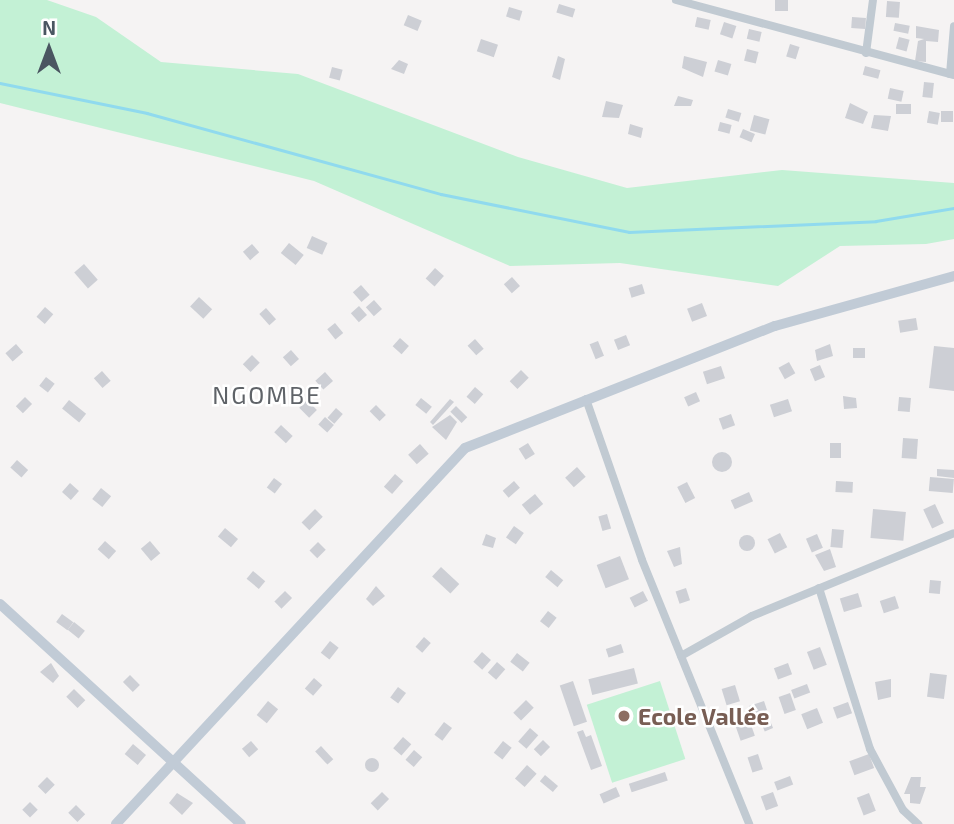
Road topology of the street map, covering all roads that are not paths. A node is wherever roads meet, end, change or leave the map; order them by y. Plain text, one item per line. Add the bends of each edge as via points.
1 (676, 0) edge
2 (873, 0) edge
3 (708, 4) edge
4 (954, 26) edge
5 (866, 53) junction
6 (952, 75) edge
7 (954, 276) edge
8 (586, 399) junction
9 (954, 533) edge
10 (819, 588) junction
11 (0, 604) edge
12 (681, 656) junction
13 (173, 764) junction
14 (116, 824) edge
15 (241, 824) edge
16 (749, 824) edge
17 (918, 824) edge

1 - 3 street
2 - 5 street
3 - 5 street
4 - 6 street
5 - 6 street
7 - 8 street via 775,326
8 - 12 street
8 - 13 street via 465,448
9 - 10 street
10 - 12 street via 752,616
10 - 17 street via 870,749 903,810
11 - 13 street
12 - 16 street
13 - 14 street
13 - 15 street

